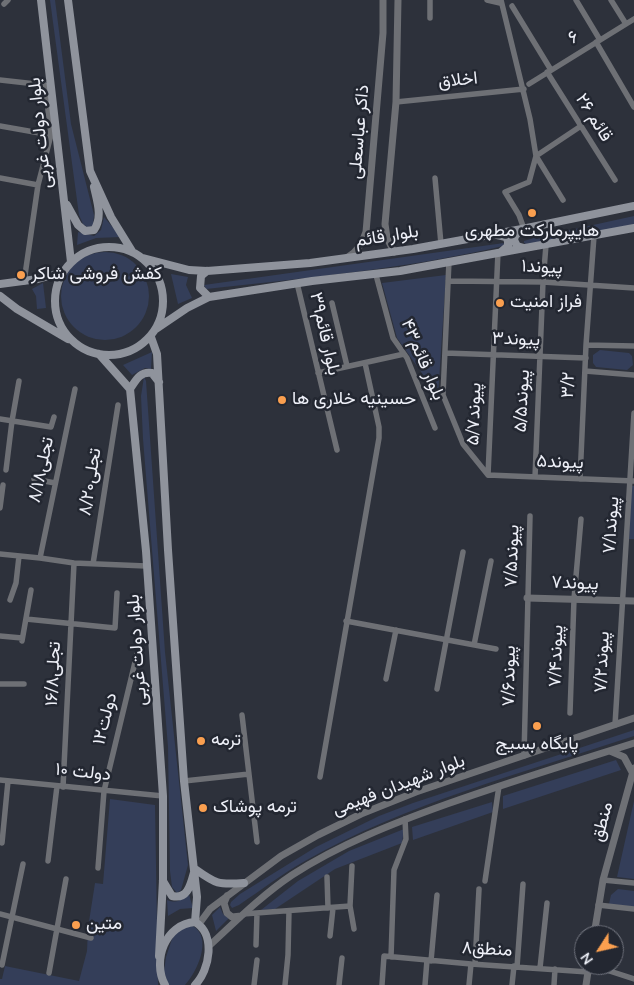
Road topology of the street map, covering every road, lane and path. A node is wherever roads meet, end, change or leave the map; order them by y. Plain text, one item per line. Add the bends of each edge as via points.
1 (41, 0) edge
2 (68, 0) edge
3 (383, 0) edge
4 (398, 0) edge
5 (430, 0) edge
6 (487, 0) edge
7 (576, 0) edge
8 (612, 0) edge
9 (502, 1) edge
10 (512, 6) dead end
11 (430, 18) dead end
12 (634, 19) edge
13 (626, 24) junction
14 (598, 41) junction
15 (549, 71) junction
16 (0, 80) edge
17 (529, 84) dead end
18 (524, 89) junction
19 (396, 102) junction
20 (634, 107) edge
21 (0, 126) edge
22 (581, 126) junction
23 (51, 135) junction
24 (536, 156) junction
25 (90, 171) junction
26 (0, 178) edge
27 (435, 178) dead end
28 (615, 180) dead end
29 (38, 185) junction
30 (64, 199) junction
31 (563, 200) dead end
32 (634, 206) edge
33 (634, 228) edge
34 (523, 229) junction
35 (366, 232) junction
36 (386, 232) junction
37 (491, 235) junction
38 (594, 236) junction
39 (441, 244) junction
40 (546, 245) junction
41 (524, 248) junction
42 (132, 251) junction
43 (394, 252) junction
44 (500, 252) junction
45 (143, 258) junction
46 (346, 258) junction
47 (450, 261) junction
48 (71, 262) junction
49 (207, 271) junction
50 (63, 272) junction
51 (376, 275) junction
52 (448, 281) junction
53 (497, 281) junction
54 (24, 282) junction
55 (542, 282) junction
56 (297, 283) junction
57 (0, 284) edge
58 (590, 286) junction
59 (634, 288) edge
60 (0, 296) edge
61 (208, 296) junction
62 (332, 303) dead end
63 (156, 330) junction
64 (151, 337) junction
65 (76, 343) junction
66 (586, 345) junction
67 (634, 346) edge
68 (445, 353) junction
69 (99, 354) junction
70 (404, 354) junction
71 (492, 354) junction
72 (540, 356) junction
73 (586, 358) junction
74 (365, 363) junction
75 (347, 366) junction
76 (585, 371) junction
77 (318, 373) junction
78 (634, 374) edge
79 (19, 381) dead end
80 (159, 382) junction
81 (75, 389) dead end
82 (130, 389) junction
83 (118, 406) dead end
84 (634, 414) edge
85 (54, 418) dead end
86 (0, 419) edge
87 (12, 421) junction
88 (435, 428) dead end
89 (337, 450) dead end
90 (6, 470) dead end
91 (488, 475) junction
92 (535, 477) junction
93 (34, 479) dead end
94 (580, 479) junction
95 (632, 481) edge
96 (54, 483) junction
97 (3, 485) dead end
98 (0, 508) edge
99 (530, 516) dead end
100 (581, 519) dead end
101 (462, 552) dead end
102 (0, 554) edge
103 (19, 556) junction
104 (40, 558) junction
105 (491, 561) dead end
106 (74, 563) junction
107 (93, 564) junction
108 (146, 566) junction
109 (31, 590) dead end
110 (117, 593) dead end
111 (527, 598) junction
112 (574, 599) junction
113 (10, 600) dead end
114 (622, 600) junction
115 (634, 601) edge
116 (26, 619) junction
117 (346, 621) junction
118 (71, 624) junction
119 (396, 630) junction
120 (0, 636) edge
121 (445, 639) junction
122 (474, 644) junction
123 (496, 649) dead end
124 (137, 654) dead end
125 (386, 679) dead end
126 (0, 683) edge
127 (24, 684) dead end
128 (437, 689) dead end
129 (570, 713) dead end
130 (242, 715) dead end
131 (634, 718) edge
132 (615, 725) junction
133 (634, 743) edge
134 (610, 751) junction
135 (524, 756) junction
136 (633, 770) edge
137 (249, 774) junction
138 (320, 777) dead end
139 (0, 780) edge
140 (8, 781) junction
141 (184, 781) junction
142 (60, 786) junction
143 (499, 786) junction
144 (104, 791) junction
145 (163, 796) junction
146 (405, 819) junction
147 (257, 842) dead end
148 (2, 843) dead end
149 (48, 861) dead end
150 (23, 864) dead end
151 (352, 866) dead end
152 (98, 868) dead end
153 (195, 869) junction
154 (327, 877) dead end
155 (66, 879) dead end
156 (163, 880) junction
157 (603, 880) junction
158 (485, 881) dead end
159 (244, 883) junction
160 (634, 883) edge
161 (523, 884) dead end
162 (479, 889) dead end
163 (437, 895) dead end
164 (228, 896) junction
165 (547, 903) dead end
166 (598, 905) junction
167 (350, 906) junction
168 (331, 908) junction
169 (634, 909) edge
170 (289, 911) junction
171 (257, 913) junction
172 (0, 914) edge
173 (243, 915) junction
174 (12, 917) junction
175 (197, 923) junction
176 (595, 925) edge
177 (57, 929) junction
178 (354, 929) dead end
179 (330, 936) dead end
180 (91, 938) dead end
181 (256, 945) dead end
182 (209, 946) junction
183 (159, 956) junction
184 (388, 956) junction
185 (342, 958) dead end
186 (257, 960) dead end
187 (429, 961) junction
188 (473, 964) junction
189 (2, 966) dead end
190 (207, 966) junction
191 (516, 966) junction
192 (540, 968) junction
193 (574, 968) edge
194 (555, 969) junction
195 (49, 973) dead end
196 (160, 975) junction
197 (161, 985) edge
198 (165, 985) edge
199 (195, 985) edge
200 (205, 985) edge
201 (254, 985) edge
202 (285, 985) edge
203 (339, 985) edge
204 (382, 985) edge
205 (425, 985) edge
206 (469, 985) edge
207 (512, 985) edge
208 (554, 985) edge

1 - 30 main road, بلوار دولت غربی
2 - 25 main road
3 - 35 street, ذاکر عباسعلی
4 - 19 street, ذاکر عباسعلی
5 - 11 street
6 - 9 street
7 - 14 street
8 - 13 street
9 - 18 street
10 - 15 street, قائم ۲۶
12 - 13 street, ۶
13 - 14 street, ۶
14 - 15 street, ۶
14 - 20 street
15 - 17 street, ۶
15 - 22 street, قائم ۲۶
16 - 23 street via 45,86
18 - 19 street, اخلاق
18 - 24 street
19 - 36 street, ذاکر عباسعلی
21 - 23 street
22 - 24 street
22 - 28 street, قائم ۲۶
23 - 29 street
24 - 31 street
24 - 34 street via 530,182 505,192 519,215
25 - 30 main road via 98,206 99,223 94,230 85,231 78,225
25 - 42 main road via 111,217
26 - 29 street
27 - 39 street
29 - 54 street
30 - 48 main road, بلوار دولت غربی
32 - 34 main road, بلوار قائم
33 - 38 main road, بلوار قائم
34 - 37 main road, بلوار قائم
34 - 41 main road via 514,240 517,246
35 - 36 street via 373,239
35 - 46 street, ذاکر عباسعلی via 355,253
36 - 43 street, ذاکر عباسعلی
37 - 39 main road, بلوار قائم
37 - 44 main road via 503,235 507,239 508,246
38 - 40 main road, بلوار قائم
38 - 58 street, ۳/۲
39 - 43 main road, بلوار قائم
40 - 41 main road, بلوار قائم
40 - 55 street, پیوند۵/۵
41 - 44 main road, بلوار قائم
42 - 45 main road
42 - 48 main road via 106,246 82,254
43 - 46 main road, بلوار قائم
44 - 47 main road, بلوار قائم
44 - 53 street, پیوند۵/۷
45 - 49 main road, بلوار قائم
45 - 63 main road via 156,273 163,292 164,305
46 - 49 main road, بلوار قائم
47 - 51 main road, بلوار قائم
47 - 52 street
48 - 50 main road
49 - 61 main road via 201,276 200,288
50 - 54 main road
50 - 65 main road via 55,297 56,310 66,334
51 - 56 main road, بلوار قائم
51 - 70 street, بلوار قائم۴۳ via 393,338
52 - 53 street, پیوند۱
52 - 68 street
53 - 55 street, پیوند۱
53 - 71 street, پیوند۵/۷
54 - 57 main road
55 - 58 street, پیوند۱
55 - 72 street, پیوند۵/۵
56 - 61 main road, بلوار قائم
56 - 77 street, بلوار قائم۳۹
58 - 59 street, پیوند۱
58 - 66 street, ۳/۲
60 - 65 main road
61 - 63 main road, بلوار قائم
62 - 75 street
63 - 64 main road
64 - 69 main road via 125,353
64 - 80 main road, بلوار دولت غربی via 158,354
65 - 69 main road
66 - 67 street
66 - 73 street, ۳/۲
68 - 71 street, پیوند۳
68 - 91 street via 443,395 463,444
69 - 82 main road
70 - 74 street
70 - 88 street, بلوار قائم۴۳
71 - 72 street, پیوند۳
71 - 91 street, پیوند۵/۷
72 - 73 street, پیوند۳
72 - 92 street, پیوند۵/۵
73 - 76 street, ۳/۲
74 - 75 street
74 - 117 street via 379,438
75 - 77 street
76 - 78 street
76 - 94 street, ۳/۲
77 - 89 street, بلوار قائم۳۹
79 - 87 street
80 - 82 main road via 152,374 144,373
80 - 141 main road, بلوار دولت غربی
81 - 96 street, تجلی۸/۱۸
82 - 108 main road, بلوار دولت غربی
83 - 107 street, تجلی۸/۲۰
84 - 95 street, پیوند۷/۱
85 - 87 street via 51,427
86 - 87 street
87 - 90 street
91 - 92 street, پیوند۵
92 - 94 street, پیوند۵
93 - 96 street
94 - 95 street, پیوند۵
95 - 114 street, پیوند۷/۱
96 - 104 street, تجلی۸/۱۸
97 - 98 street
99 - 111 street, پیوند۷/۵
100 - 112 street, پیوند۷/۴
101 - 121 street
102 - 103 street
103 - 104 street
103 - 113 street
104 - 106 street
105 - 122 street
106 - 107 street
106 - 118 street, تجلی۱۶/۸
107 - 108 street
108 - 145 main road, بلوار دولت غربی
109 - 116 street
110 - 118 street via 114,628
111 - 112 street, پیوند۷
111 - 135 street, پیوند۷/۶
112 - 114 street, پیوند۷
112 - 129 street, پیوند۷/۴
114 - 115 street, پیوند۷
114 - 132 street, پیوند۷/۲
116 - 118 street
116 - 120 street via 22,640
117 - 119 street
117 - 138 street
118 - 142 street, تجلی۱۶/۸
119 - 121 street
119 - 125 street
121 - 122 street
121 - 128 street
122 - 123 street
124 - 144 street, ۱۲دولت
126 - 127 street
130 - 137 street
131 - 132 street, بلوار شهیدان فهیمی
132 - 135 street, بلوار شهیدان فهیمی
133 - 134 street, بلوار شهیدان فهیمی
134 - 136 street via 624,757
134 - 143 street, بلوار شهیدان فهیمی
135 - 159 street, بلوار شهیدان فهیمی via 361,814 280,856
136 - 157 street, منطق
137 - 141 street
137 - 147 street
139 - 140 street, ۱۰ دولت
140 - 142 street, ۱۰ دولت
140 - 148 street
141 - 153 main road, بلوار دولت غربی
142 - 144 street, ۱۰ دولت
142 - 149 street, تجلی۱۶/۸
143 - 146 street, بلوار شهیدان فهیمی
143 - 158 street
144 - 145 street, ۱۰ دولت
144 - 152 street, ۱۲دولت
145 - 156 main road, بلوار دولت غربی
146 - 173 street, بلوار شهیدان فهیمی via 299,871
146 - 184 street via 406,840 394,870
150 - 174 street
151 - 167 street
153 - 156 main road via 185,895 172,896
153 - 159 main road via 223,885
153 - 175 main road, بلوار دولت غربی
154 - 168 street
155 - 177 street
156 - 183 main road, بلوار دولت غربی
157 - 160 street
157 - 166 street, منطق
159 - 164 street, بلوار شهیدان فهیمی
161 - 191 street
162 - 188 street
163 - 187 street
164 - 173 street via 224,903 227,913 232,917
164 - 175 street, بلوار شهیدان فهیمی
165 - 192 street
166 - 169 street
166 - 176 street, منطق
167 - 168 street
167 - 178 street
168 - 170 street
168 - 179 street
170 - 171 street
170 - 202 street
171 - 173 street
171 - 181 street
172 - 174 street
173 - 182 street, بلوار شهیدان فهیمی
174 - 177 street
174 - 189 street
175 - 182 main road via 205,932
175 - 183 main road via 184,924 177,929
177 - 180 street
177 - 195 street
182 - 190 main road
183 - 196 main road, بلوار دولت غربی
184 - 187 street, منطق۸
184 - 204 street
185 - 203 street
186 - 201 street
187 - 188 street, منطق۸
187 - 205 street
188 - 191 street, منطق۸
188 - 206 street
190 - 199 main road
190 - 200 main road
191 - 192 street, منطق۸
191 - 207 street
192 - 194 street, منطق۸
193 - 194 street, منطق۸
194 - 208 street
196 - 197 main road
196 - 198 main road

